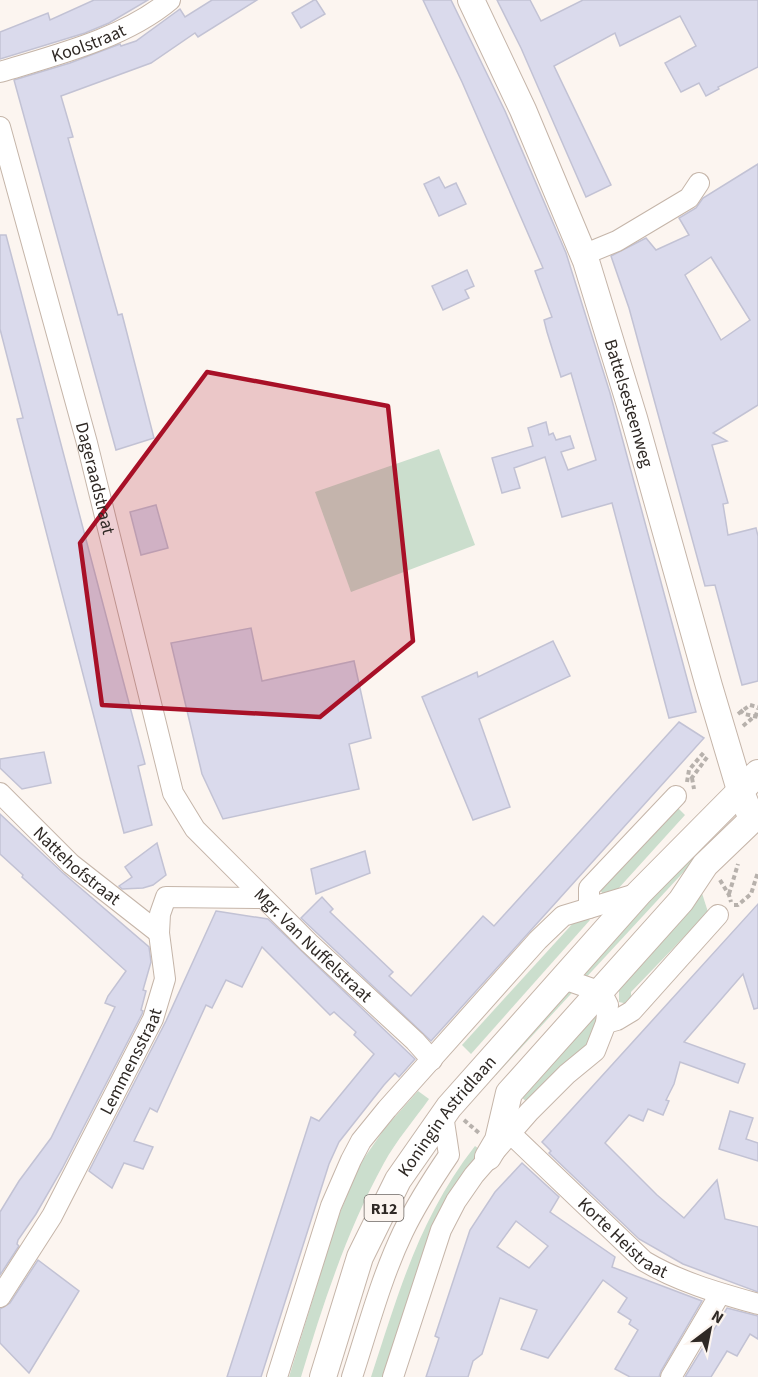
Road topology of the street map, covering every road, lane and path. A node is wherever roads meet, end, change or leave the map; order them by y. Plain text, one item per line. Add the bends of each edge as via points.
1 (170, 0) edge
2 (471, 0) edge
3 (0, 72) edge
4 (0, 127) edge
5 (699, 183) dead end
6 (583, 255) junction
7 (758, 709) edge
8 (757, 716) edge
9 (749, 782) edge
10 (0, 792) edge
11 (676, 796) dead end
12 (756, 823) edge
13 (195, 829) joint
14 (639, 893) junction
15 (263, 898) junction
16 (589, 908) junction
17 (718, 915) dead end
18 (159, 933) junction
19 (561, 978) junction
20 (601, 992) junction
21 (606, 1023) junction
22 (432, 1060) junction
23 (443, 1115) junction
24 (511, 1134) junction
25 (488, 1157) junction
26 (720, 1294) junction
27 (0, 1297) edge
28 (758, 1304) edge
29 (277, 1377) edge
30 (323, 1377) edge
31 (352, 1377) edge
32 (393, 1377) edge
33 (671, 1377) edge

1 - 3 street, Koolstraat via 125,28
2 - 6 main road, Battelsesteenweg via 524,110
4 - 13 street, Dageraadstraat via 87,443 173,793
5 - 6 street via 689,198 617,241
6 - 9 main road, Battelsesteenweg
7 - 8 path
9 - 12 main road, Battelsesteenweg
9 - 14 main road, Koningin Astridlaan / R12
10 - 18 street, Nattehofstraat via 71,864
11 - 16 street via 590,888
12 - 20 main road, Koningin Astridlaan via 705,865 681,901
13 - 15 street, Mgr. Van Nuffelstraat
14 - 16 street, Koningin Astridlaan
14 - 19 main road, Koningin Astridlaan / R12
15 - 18 street, Lemmensstraat via 166,897
15 - 22 street, Mgr. Van Nuffelstraat
16 - 22 street, Koningin Astridlaan via 563,916 538,940
17 - 21 street via 632,1011
18 - 27 street, Lemmensstraat via 165,979 153,1019 52,1216
19 - 20 street
19 - 23 main road, Koningin Astridlaan / R12
20 - 21 street, Koningin Astridlaan via 608,1005
20 - 25 main road, Koningin Astridlaan via 509,1093 498,1140
21 - 24 street, Koningin Astridlaan via 595,1051 567,1074
22 - 29 street, Koningin Astridlaan via 361,1141 351,1160 331,1206
23 - 30 main road, Koningin Astridlaan / R12 via 398,1180 360,1257
23 - 31 street, Koningin Astridlaan / R12 via 448,1155 403,1232
24 - 25 street, Koningin Astridlaan
24 - 26 street, Korte Heistraat via 644,1261
25 - 32 street, Koningin Astridlaan via 456,1201 441,1230
26 - 28 street, Korte Heistraat
26 - 33 street

